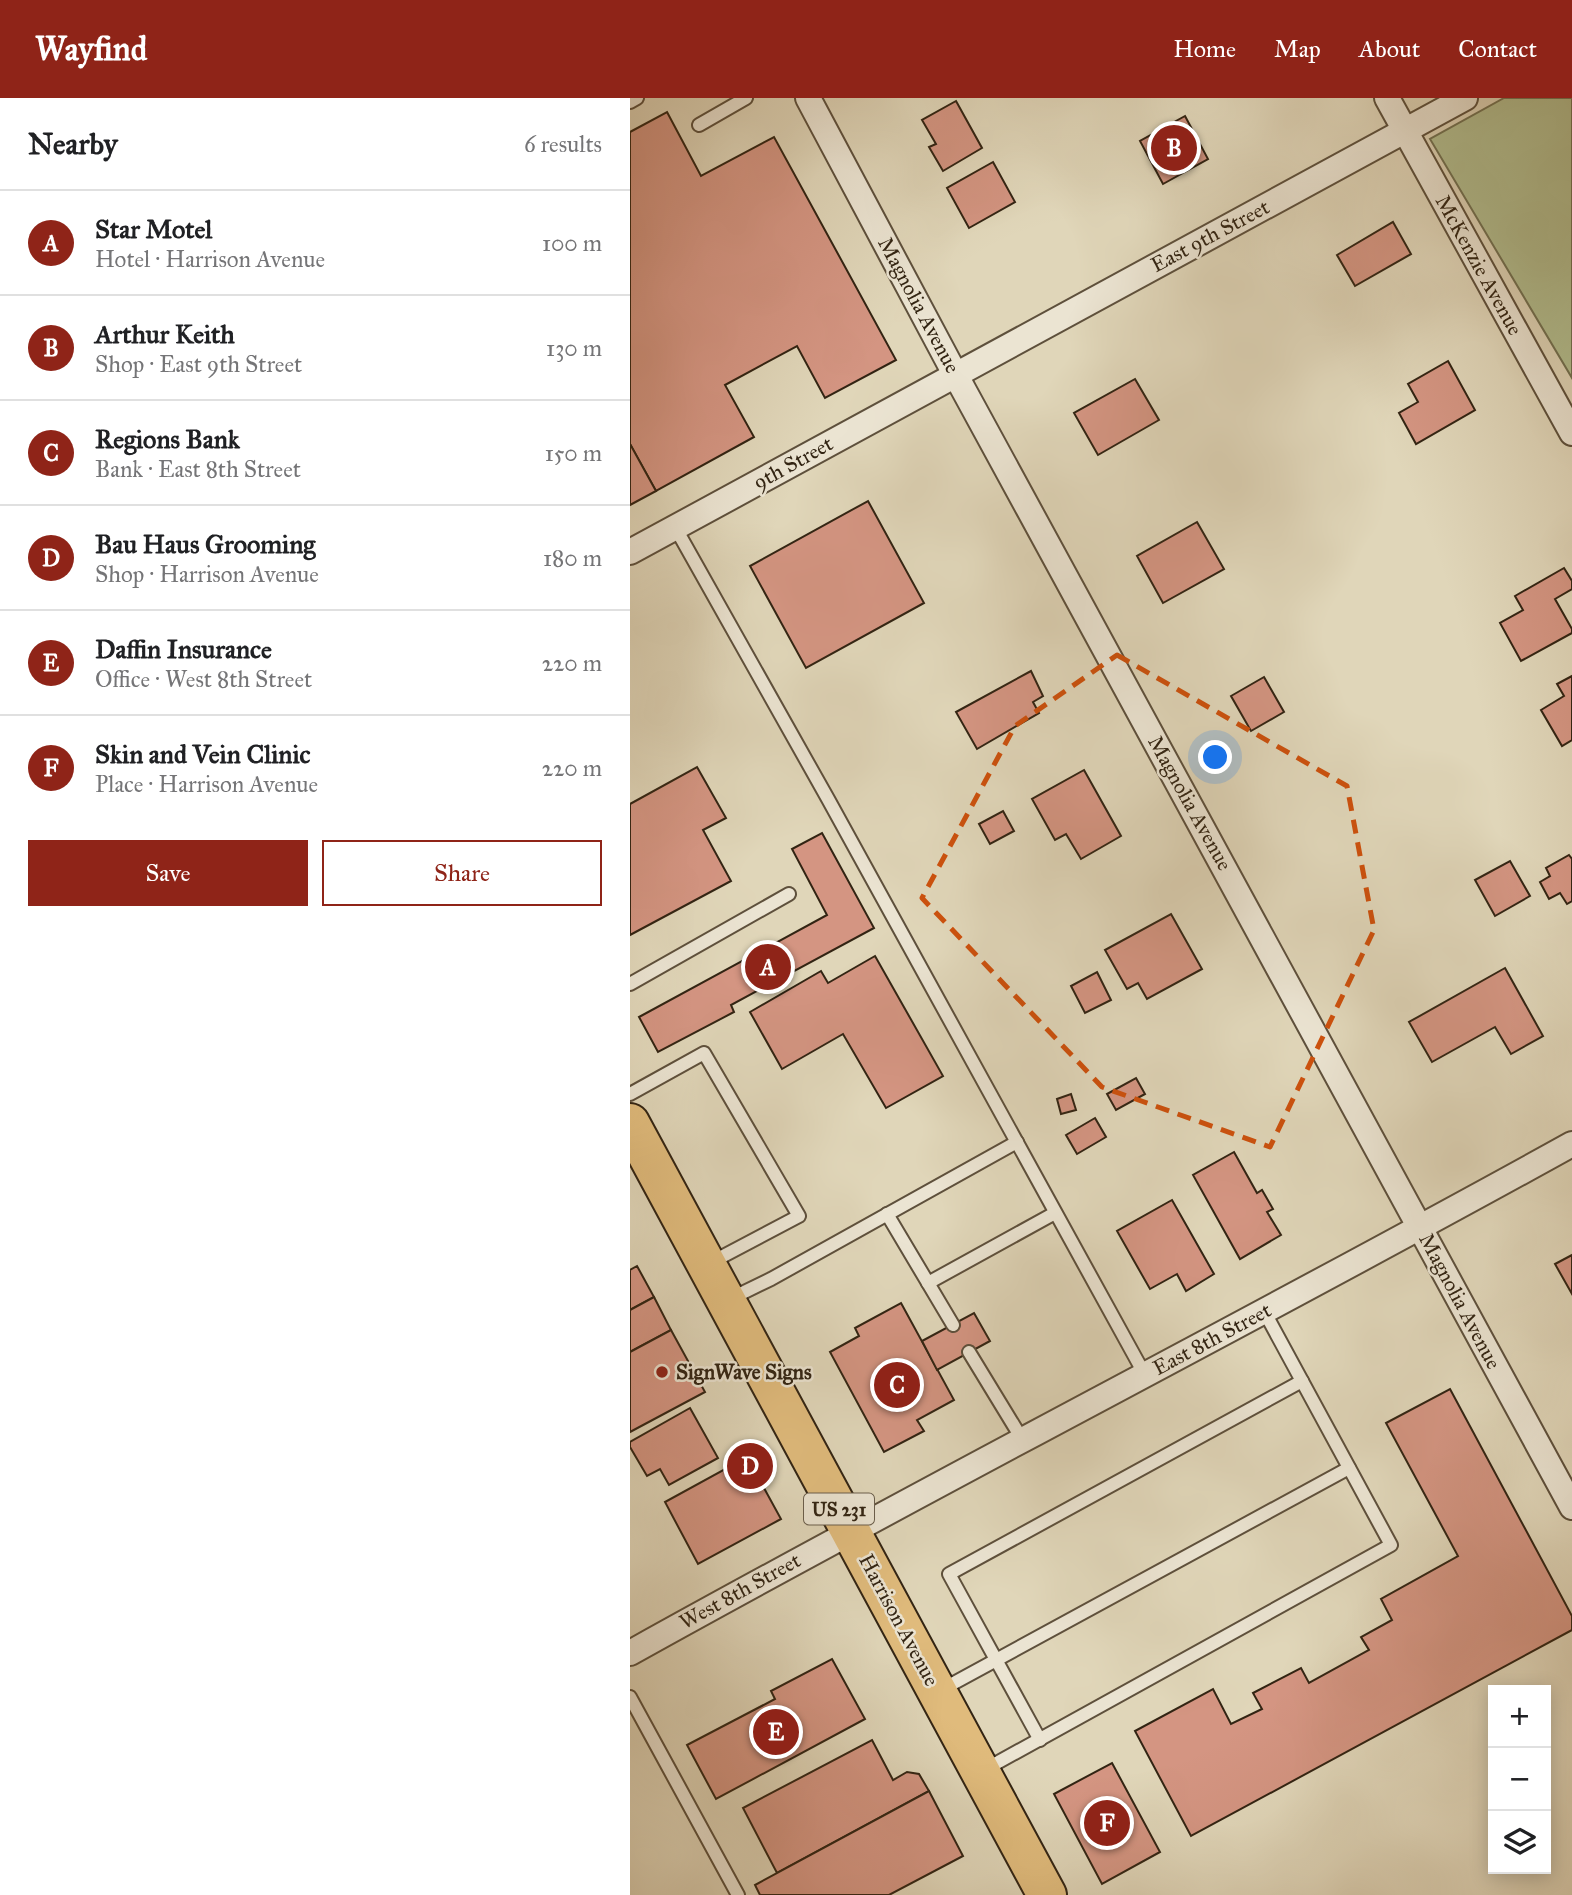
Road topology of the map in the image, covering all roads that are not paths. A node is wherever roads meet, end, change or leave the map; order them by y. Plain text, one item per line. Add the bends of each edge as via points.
1 (637, 98) edge
2 (746, 98) edge
3 (808, 98) edge
4 (1387, 98) edge
5 (1465, 98) edge
6 (630, 102) edge
7 (699, 125) dead end
8 (1405, 131) junction
9 (955, 373) junction
10 (1572, 433) edge
11 (675, 527) junction
12 (630, 552) edge
13 (789, 894) dead end
14 (630, 984) edge
15 (630, 1094) edge
16 (630, 1123) edge
17 (1017, 1142) junction
18 (1572, 1144) edge
19 (1055, 1213) junction
20 (887, 1214) junction
21 (1420, 1227) junction
22 (707, 1264) junction
23 (928, 1283) junction
24 (726, 1300) junction
25 (1264, 1311) junction
26 (953, 1325) dead end
27 (969, 1352) dead end
28 (1145, 1375) junction
29 (1301, 1381) junction
30 (1023, 1439) junction
31 (1349, 1468) junction
32 (1572, 1507) edge
33 (850, 1530) junction
34 (630, 1653) edge
35 (996, 1659) junction
36 (938, 1691) junction
37 (630, 1698) edge
38 (1040, 1740) junction
39 (981, 1772) junction
40 (738, 1895) edge
41 (1047, 1895) edge

1 - 6 lane
2 - 7 lane
3 - 9 street, Magnolia Avenue
4 - 8 street, McKenzie Avenue
5 - 8 street, East 9th Street
8 - 9 street, East 9th Street
8 - 10 street, McKenzie Avenue
9 - 11 street, 9th Street
9 - 21 street, Magnolia Avenue
11 - 12 street, 9th Street
11 - 17 lane
13 - 14 lane
15 - 22 lane via 704,1053 799,1216
16 - 22 main road, Harrison Avenue / US 231
17 - 19 lane
17 - 20 lane
18 - 21 street, East 8th Street
19 - 23 lane
19 - 28 lane
20 - 23 lane
20 - 24 lane
21 - 25 street, East 8th Street
21 - 32 street, Magnolia Avenue
22 - 24 main road, Harrison Avenue / US 231
23 - 26 lane
24 - 33 main road, Harrison Avenue / US 231
25 - 28 street, East 8th Street
25 - 29 lane
27 - 30 lane
28 - 30 street, East 8th Street
29 - 31 lane
29 - 35 lane via 949,1574
30 - 33 street, East 8th Street
31 - 35 lane
31 - 38 lane via 1391,1545
33 - 34 street, West 8th Street
33 - 36 main road, Harrison Avenue / US 231
35 - 36 lane
35 - 38 lane
36 - 39 main road, Harrison Avenue / US 231
37 - 40 lane
38 - 39 lane
39 - 41 main road, Harrison Avenue / US 231

